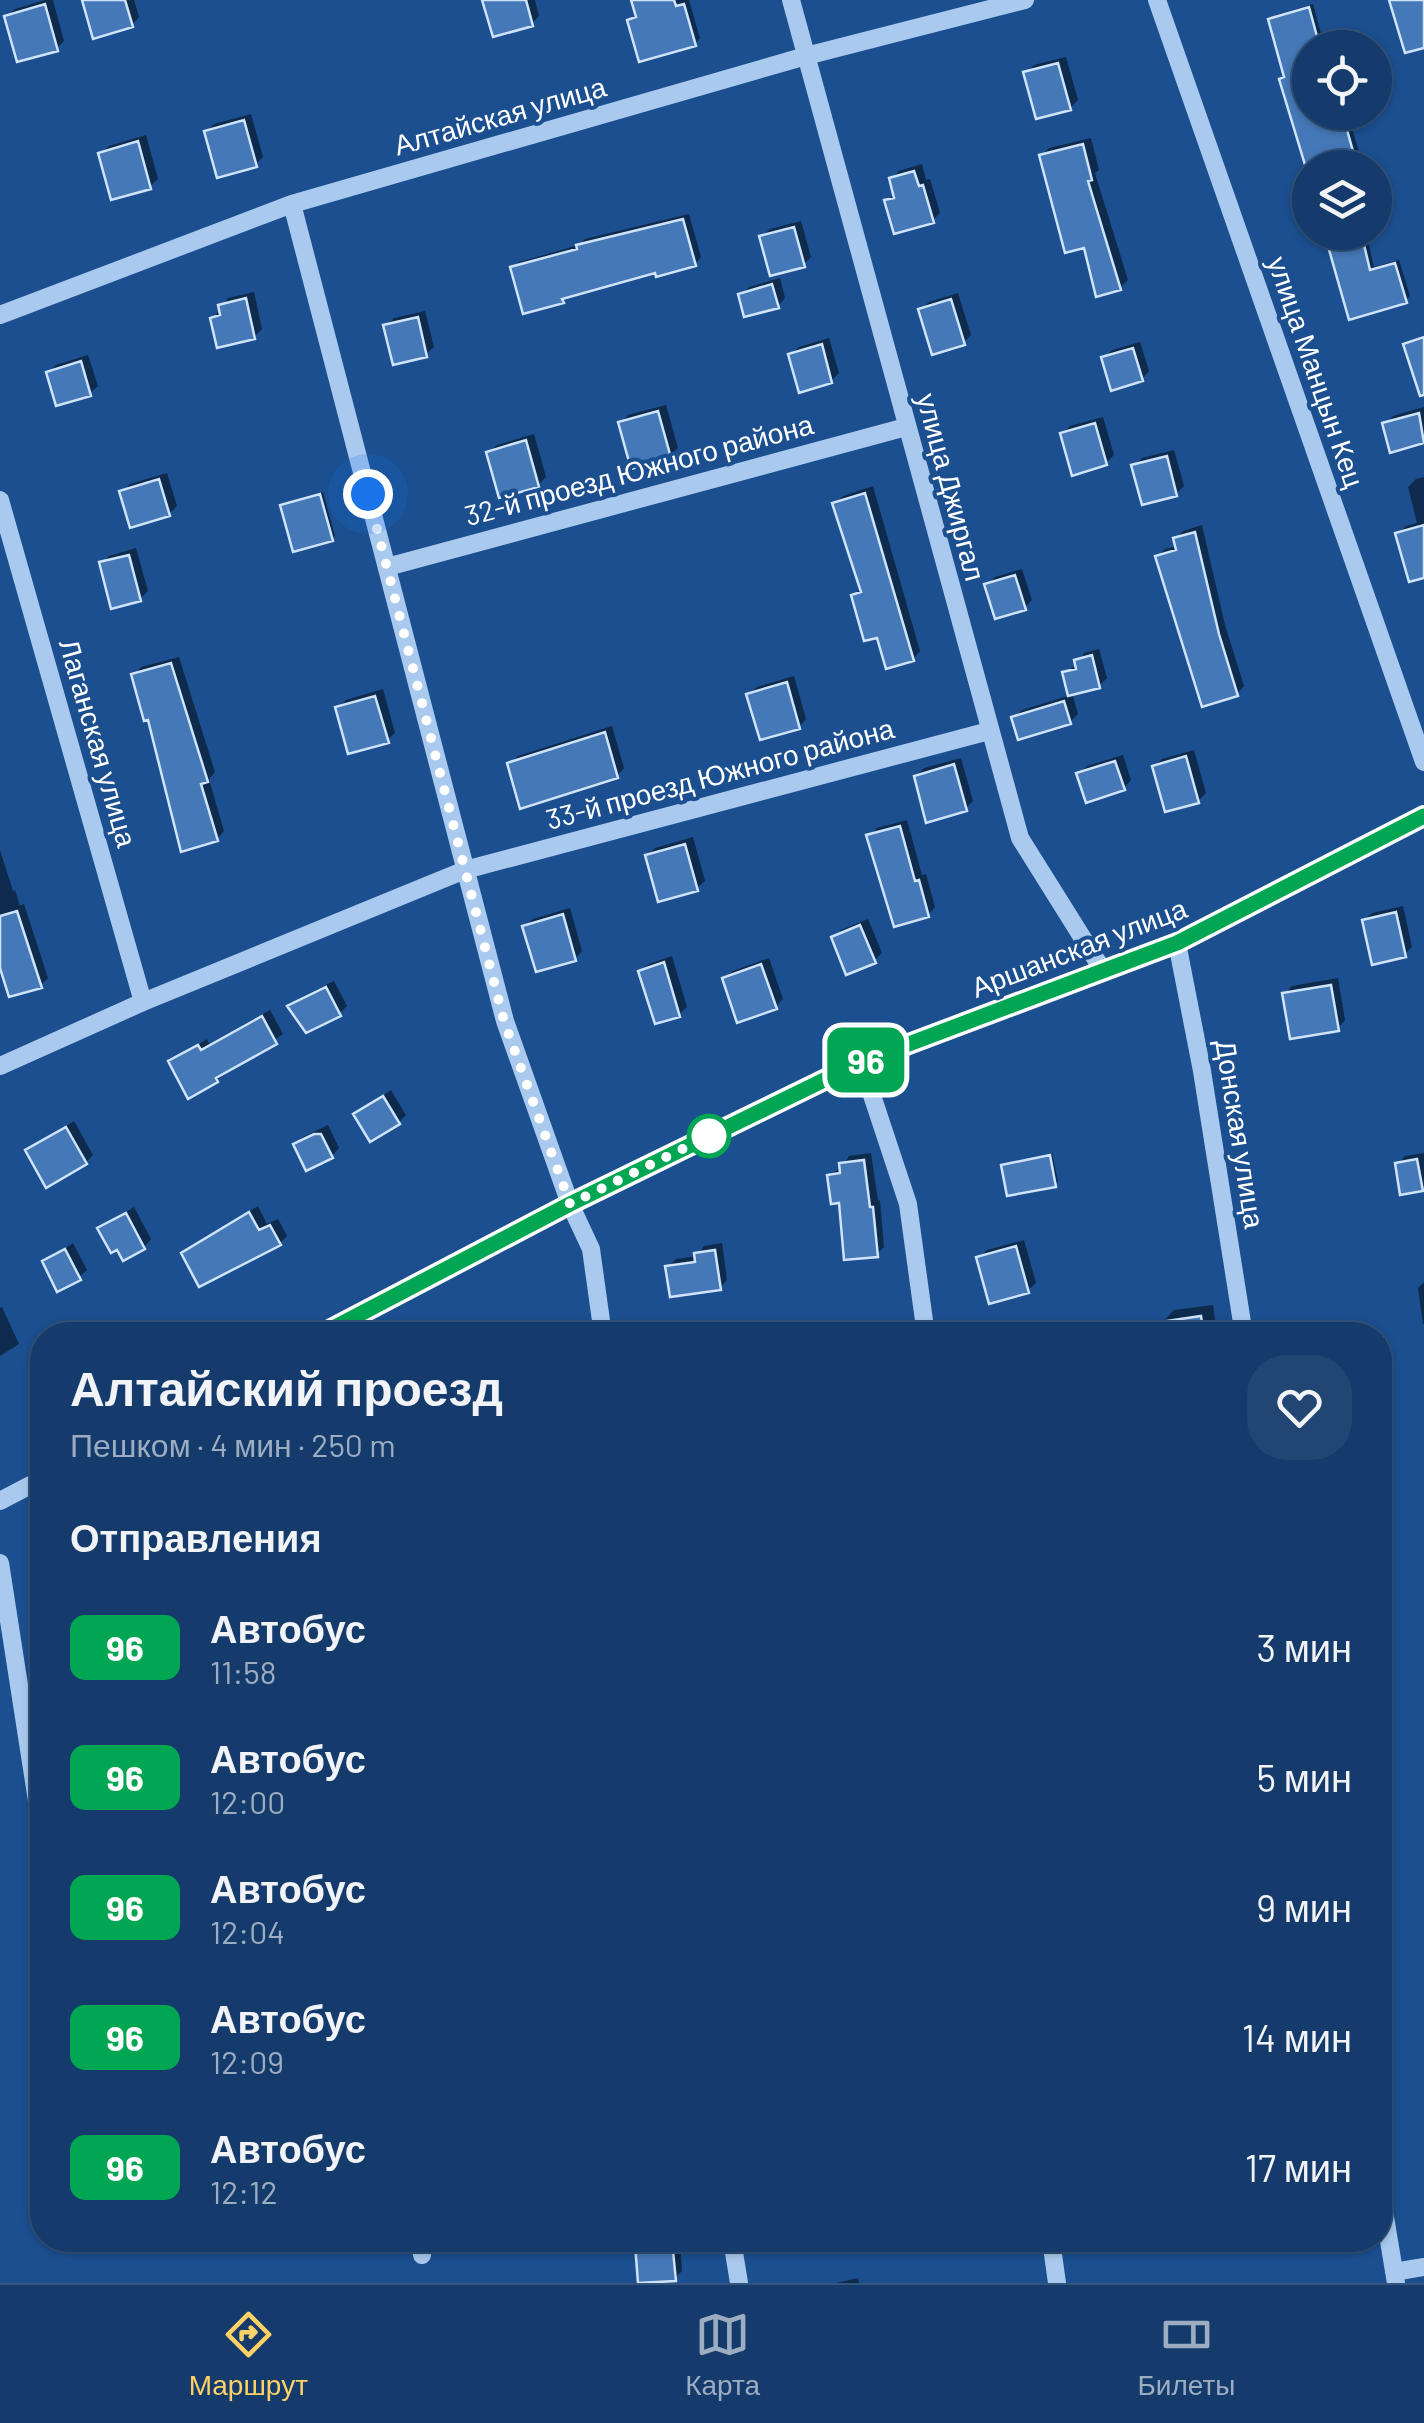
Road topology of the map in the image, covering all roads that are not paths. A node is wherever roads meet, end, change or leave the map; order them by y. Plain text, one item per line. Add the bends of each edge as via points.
1 (790, 0) edge
2 (1025, 0) edge
3 (1160, 1) edge
4 (806, 56) junction
5 (292, 204) junction
6 (0, 316) edge
7 (906, 427) junction
8 (0, 500) edge
9 (387, 566) junction
10 (989, 731) junction
11 (1424, 762) edge
12 (1424, 816) edge
13 (465, 870) junction
14 (1177, 943) junction
15 (1102, 970) junction
16 (143, 1002) junction
17 (861, 1062) junction
18 (0, 1066) edge
19 (570, 1204) junction
20 (345, 1322) edge
21 (602, 1322) edge
22 (924, 1322) edge
23 (1242, 1322) edge
24 (30, 1485) edge
25 (0, 1501) edge
26 (0, 1563) edge
27 (30, 1756) edge
28 (734, 2252) edge
29 (1053, 2252) edge
30 (1391, 2252) edge
31 (1424, 2267) edge
32 (1395, 2278) edge
33 (738, 2283) edge
34 (1057, 2283) edge

1 - 4 street, улица Джиргал
2 - 4 street, Алтайская улица
3 - 11 street, улица Манцын Кец
4 - 5 street, Алтайская улица
4 - 7 street, улица Джиргал
5 - 6 street, Алтайская улица
5 - 9 street
7 - 9 street, 32-й проезд Южного района
7 - 10 street, улица Джиргал
8 - 16 street, Лаганская улица
9 - 13 street
10 - 13 street, 33-й проезд Южного района
10 - 15 street, улица Джиргал via 1020,838
12 - 14 street, Аршанская улица
13 - 16 street
13 - 19 street via 504,1021
14 - 15 street, Аршанская улица
14 - 23 street, Донская улица
15 - 17 street, Аршанская улица
16 - 18 street
17 - 19 street, Аршанская улица
17 - 22 street via 908,1204
19 - 20 street, Аршанская улица
19 - 21 street via 591,1249
24 - 25 street
26 - 27 street
28 - 33 street
29 - 34 street
30 - 32 street
31 - 32 street

